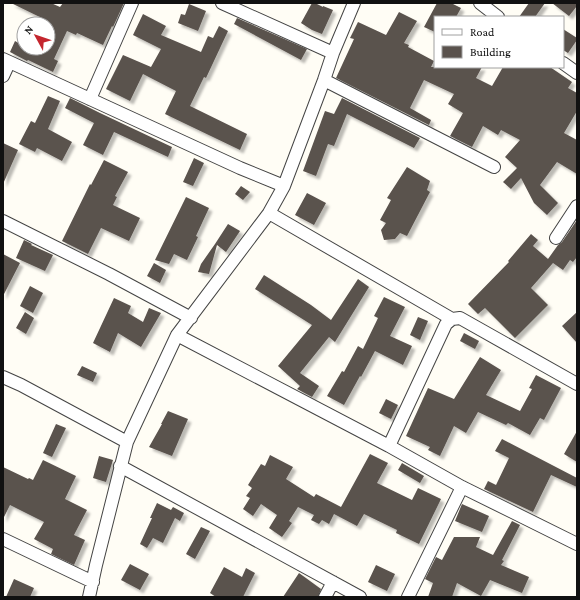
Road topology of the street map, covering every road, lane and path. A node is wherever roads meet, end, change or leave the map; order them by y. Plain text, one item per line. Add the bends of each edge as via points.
1 (132, 3) edge
2 (222, 3) edge
3 (354, 3) edge
4 (480, 3) edge
5 (497, 16) edge
6 (333, 53) junction
7 (6, 61) edge
8 (564, 64) edge
9 (577, 73) edge
10 (3, 76) edge
11 (324, 80) junction
12 (90, 99) junction
13 (494, 167) dead end
14 (284, 186) junction
15 (577, 206) edge
16 (269, 213) junction
17 (3, 221) edge
18 (556, 238) dead end
19 (190, 318) junction
20 (452, 319) junction
21 (177, 336) junction
22 (3, 377) edge
23 (577, 384) edge
24 (127, 442) junction
25 (389, 446) junction
26 (120, 466) junction
27 (462, 487) junction
28 (3, 539) edge
29 (577, 544) edge
30 (93, 582) junction
31 (333, 582) junction
32 (90, 597) edge
33 (325, 597) edge
34 (360, 597) edge
35 (408, 597) edge

1 - 12 street
2 - 6 street
3 - 6 street
4 - 5 street
6 - 11 street
7 - 10 street
7 - 12 street
8 - 9 street
11 - 13 street
11 - 14 street
12 - 14 street
14 - 16 street
15 - 18 street
16 - 19 street
16 - 20 street
17 - 19 street
19 - 21 street
20 - 23 street via 460,318
20 - 25 street via 446,324
21 - 24 street
21 - 25 street
22 - 24 street
24 - 26 street
25 - 27 street
26 - 30 street
26 - 31 street
27 - 29 street
27 - 35 street
28 - 30 street
30 - 32 street
31 - 33 street
31 - 34 street

